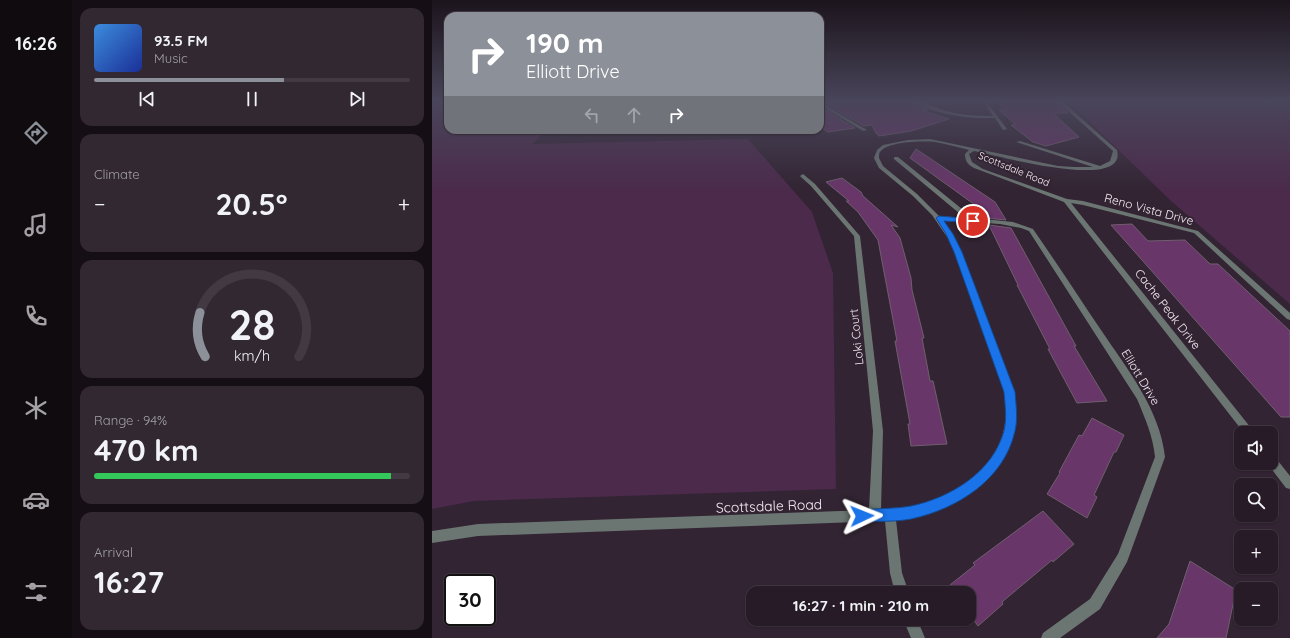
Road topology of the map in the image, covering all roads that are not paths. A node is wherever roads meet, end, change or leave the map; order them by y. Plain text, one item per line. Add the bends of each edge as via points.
1 (1092, 131) edge
2 (1018, 142) dead end
3 (973, 149) junction
4 (896, 158) dead end
5 (1100, 167) junction
6 (803, 176) dead end
7 (1066, 201) junction
8 (939, 218) junction
9 (973, 221) junction
10 (1290, 317) edge
11 (1244, 426) edge
12 (1278, 469) edge
13 (1290, 484) edge
14 (890, 515) junction
15 (876, 516) junction
16 (432, 537) edge
17 (900, 586) edge
18 (913, 626) edge
19 (918, 638) edge
20 (1048, 638) edge

1 - 5 street via 1115,151 1111,163
2 - 5 street
3 - 5 street, Scottsdale Road via 1068,168
3 - 7 street, Scottsdale Road via 967,159 970,164
3 - 8 street, Scottsdale Road via 937,141 918,140 897,142 878,151 877,162
4 - 9 street
6 - 15 street, Loki Court via 857,236 878,432
7 - 10 street, Reno Vista Drive via 1196,232
7 - 11 street, Cache Peak Drive
8 - 9 street, Elliott Drive
8 - 14 street, Scottsdale Road via 958,252 1009,392 1012,410 1009,431 1002,451 988,471 968,490 942,503 910,513
9 - 20 street, Elliott Drive via 1018,225 1031,230 1141,398 1160,449 1160,457 1123,558 1095,604
12 - 13 street
14 - 15 street, Scottsdale Road
14 - 17 street via 896,573
15 - 16 street, Scottsdale Road via 478,530
18 - 19 street

